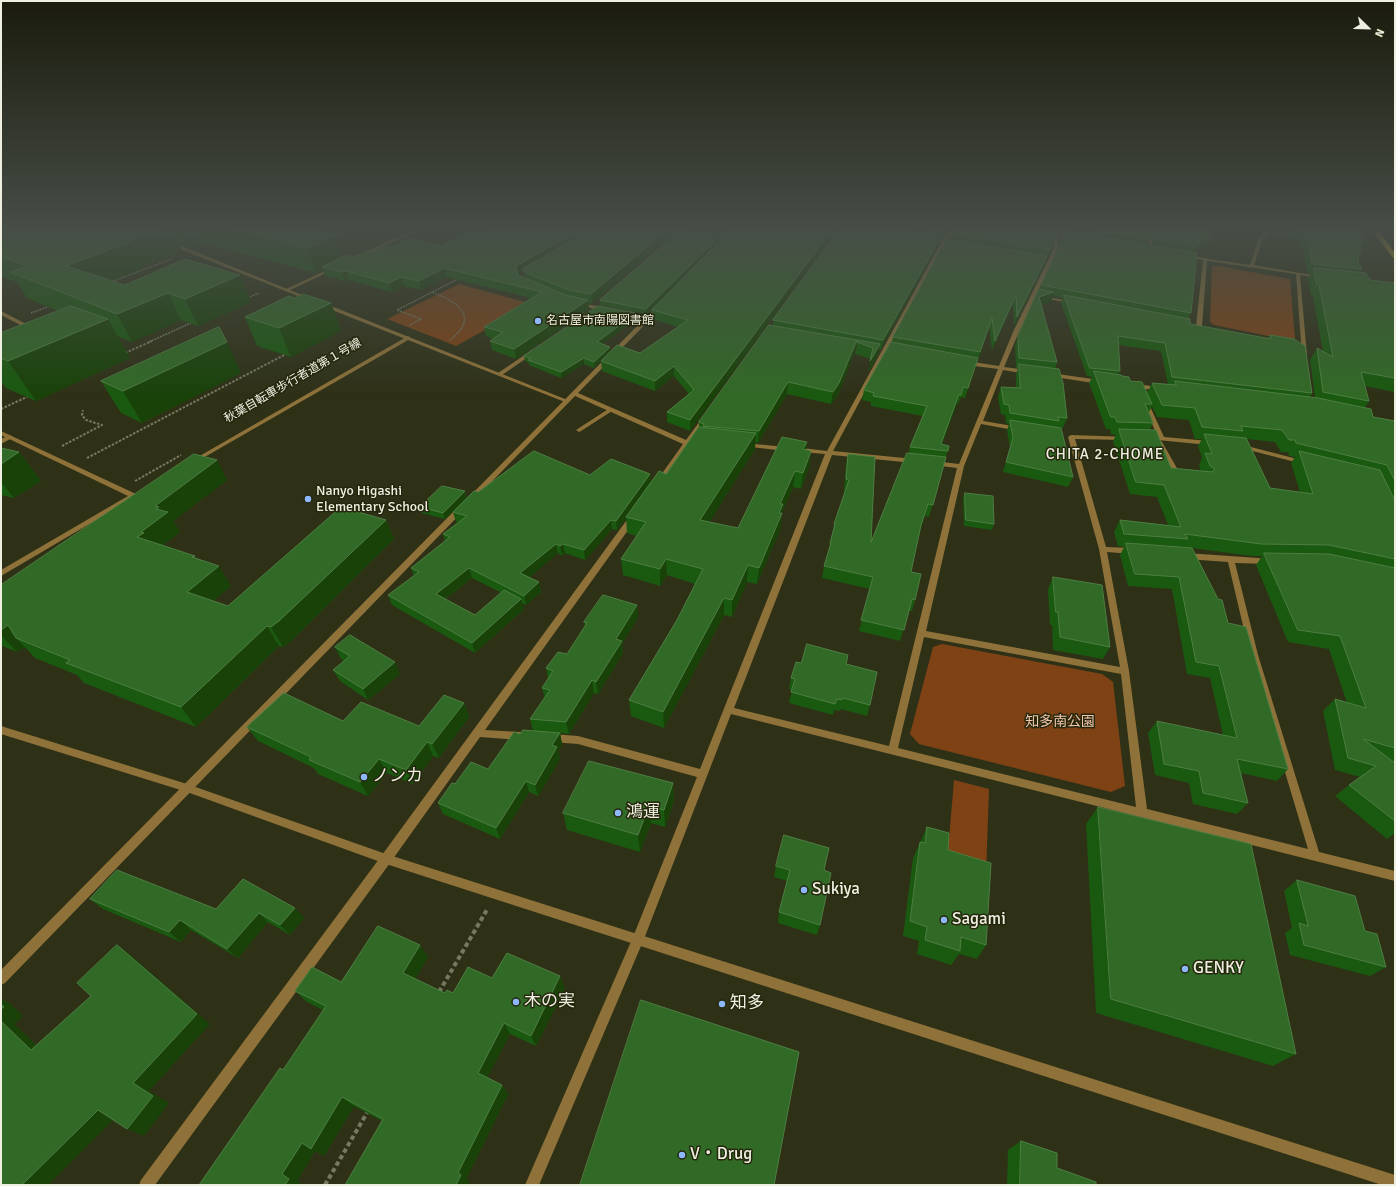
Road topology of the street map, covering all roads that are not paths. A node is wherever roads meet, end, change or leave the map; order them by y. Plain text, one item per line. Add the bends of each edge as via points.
1 (274, 285) edge
2 (296, 285) edge
3 (920, 285) edge
4 (1038, 285) edge
5 (1203, 285) edge
6 (1299, 285) edge
7 (286, 290) junction
8 (1033, 295) junction
9 (665, 302) edge
10 (575, 303) edge
11 (1078, 303) edge
12 (611, 311) edge
13 (617, 312) edge
14 (1, 313) edge
15 (648, 318) junction
16 (1192, 324) edge
17 (1199, 326) junction
18 (1207, 327) edge
19 (38, 331) edge
20 (408, 338) junction
21 (1296, 345) edge
22 (539, 347) edge
23 (1304, 347) junction
24 (884, 350) junction
25 (893, 350) edge
26 (876, 351) edge
27 (962, 362) edge
28 (1305, 362) edge
29 (1000, 369) junction
30 (1032, 373) edge
31 (500, 374) junction
32 (1040, 374) edge
33 (1110, 383) edge
34 (1124, 384) edge
35 (1138, 386) junction
36 (1169, 390) edge
37 (574, 394) junction
38 (567, 401) junction
39 (610, 410) junction
40 (708, 414) edge
41 (978, 422) junction
42 (580, 430) dead end
43 (1025, 430) edge
44 (1, 433) edge
45 (10, 437) junction
46 (1160, 439) junction
47 (691, 441) junction
48 (1, 442) edge
49 (736, 444) edge
50 (1214, 444) edge
51 (1236, 446) edge
52 (790, 449) edge
53 (798, 450) edge
54 (829, 453) junction
55 (188, 464) edge
56 (1313, 465) edge
57 (961, 466) junction
58 (1187, 479) edge
59 (654, 488) edge
60 (636, 514) edge
61 (1103, 549) junction
62 (1141, 552) edge
63 (1178, 555) edge
64 (1231, 560) junction
65 (1279, 561) edge
66 (1, 573) edge
67 (921, 633) junction
68 (1125, 671) junction
69 (728, 710) junction
70 (1, 730) edge
71 (477, 733) junction
72 (893, 750) junction
73 (702, 774) junction
74 (187, 788) junction
75 (1142, 813) junction
76 (1315, 856) junction
77 (386, 859) junction
78 (1395, 876) edge
79 (638, 939) junction
80 (1, 979) edge
81 (1395, 1182) edge
82 (146, 1185) edge
83 (532, 1185) edge

1 - 7 street
2 - 7 street
3 - 24 street
4 - 8 street
5 - 17 street
6 - 23 street
7 - 20 street
8 - 11 street
8 - 29 street
9 - 15 street
10 - 12 street
13 - 15 street
14 - 19 street
15 - 37 street
16 - 17 street
17 - 18 street
20 - 31 street
20 - 55 street
21 - 23 street
22 - 31 street
23 - 28 street
24 - 25 street
24 - 26 street
24 - 54 street
27 - 29 street
29 - 30 street
29 - 41 street
31 - 38 street
32 - 33 street
34 - 35 street
35 - 36 street
35 - 46 street
37 - 38 street
37 - 39 street
38 - 74 street
39 - 42 street
39 - 47 street
40 - 47 street
41 - 43 street
41 - 57 street
44 - 45 street
45 - 48 street
45 - 66 street via 121,489 138,494
46 - 50 street
46 - 58 street via 1180,478
46 - 61 street via 1067,437
47 - 59 street
49 - 52 street
51 - 56 street
53 - 54 street
54 - 57 street
54 - 69 street
57 - 67 street
60 - 71 street
61 - 62 street
61 - 68 street
63 - 64 street
64 - 65 street
64 - 76 street via 1254,655
67 - 68 street
67 - 72 street
68 - 75 street
69 - 72 street
69 - 73 street
70 - 74 street
71 - 73 street via 578,740
71 - 77 street
72 - 75 street
73 - 79 street
74 - 77 street
74 - 80 street
75 - 76 street
76 - 78 street
77 - 79 street
77 - 82 street
79 - 81 street
79 - 83 street

